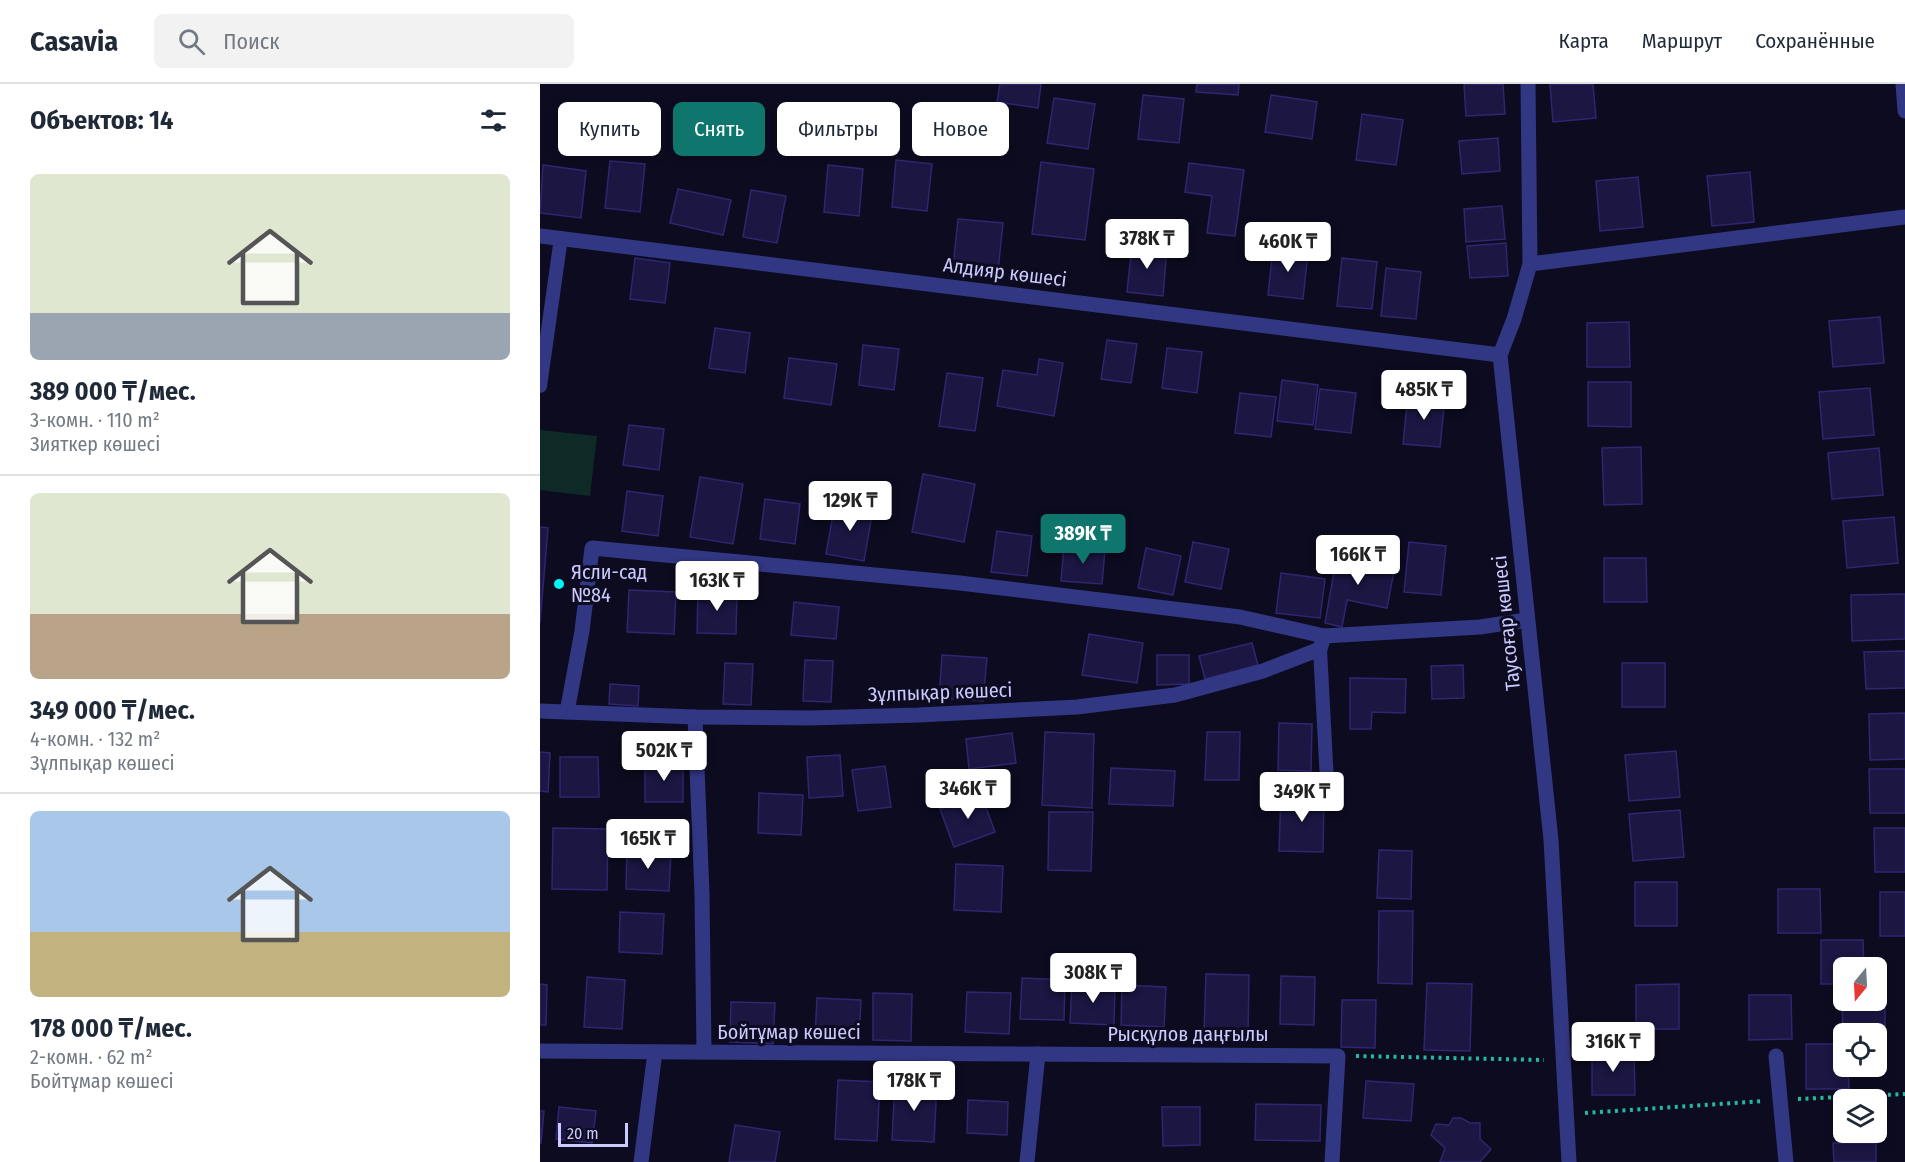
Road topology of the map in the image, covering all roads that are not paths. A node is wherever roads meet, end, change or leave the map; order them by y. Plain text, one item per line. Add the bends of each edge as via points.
1 (1528, 84) edge
2 (1903, 84) edge
3 (1905, 111) edge
4 (1905, 217) edge
5 (540, 236) edge
6 (561, 238) junction
7 (1530, 264) junction
8 (1500, 355) junction
9 (540, 386) edge
10 (1527, 620) junction
11 (1322, 643) junction
12 (540, 711) edge
13 (567, 712) junction
14 (695, 717) junction
15 (1328, 782) dead end
16 (540, 1051) edge
17 (655, 1052) junction
18 (704, 1052) junction
19 (1038, 1054) junction
20 (1776, 1056) dead end
21 (641, 1162) edge
22 (1027, 1162) edge
23 (1332, 1162) edge
24 (1569, 1162) edge
25 (1786, 1162) edge

1 - 7 street, Тауcоғар көшесі
2 - 3 street
4 - 7 street
5 - 6 street, Алдияр көшесі
6 - 8 street, Алдияр көшесі
6 - 9 lane
7 - 8 street, Тауcоғар көшесі
8 - 10 street, Тауcоғар көшесі
10 - 11 street
10 - 24 street, Тауcоғар көшесі via 1551,840
11 - 13 street via 1240,617 972,584 592,548
11 - 14 street, Зұлпықар көшесі via 1263,670 1175,695 1077,707 908,716
11 - 15 lane
12 - 13 street, Зұлпықар көшесі
13 - 14 street, Зұлпықар көшесі
14 - 18 street
16 - 17 street, Бойтұмар көшесі
17 - 18 street, Бойтұмар көшесі
17 - 21 street
18 - 19 street, Бойтұмар көшесі
19 - 22 street
19 - 23 street, Рысқұлов даңғылы via 1338,1056
20 - 25 street

